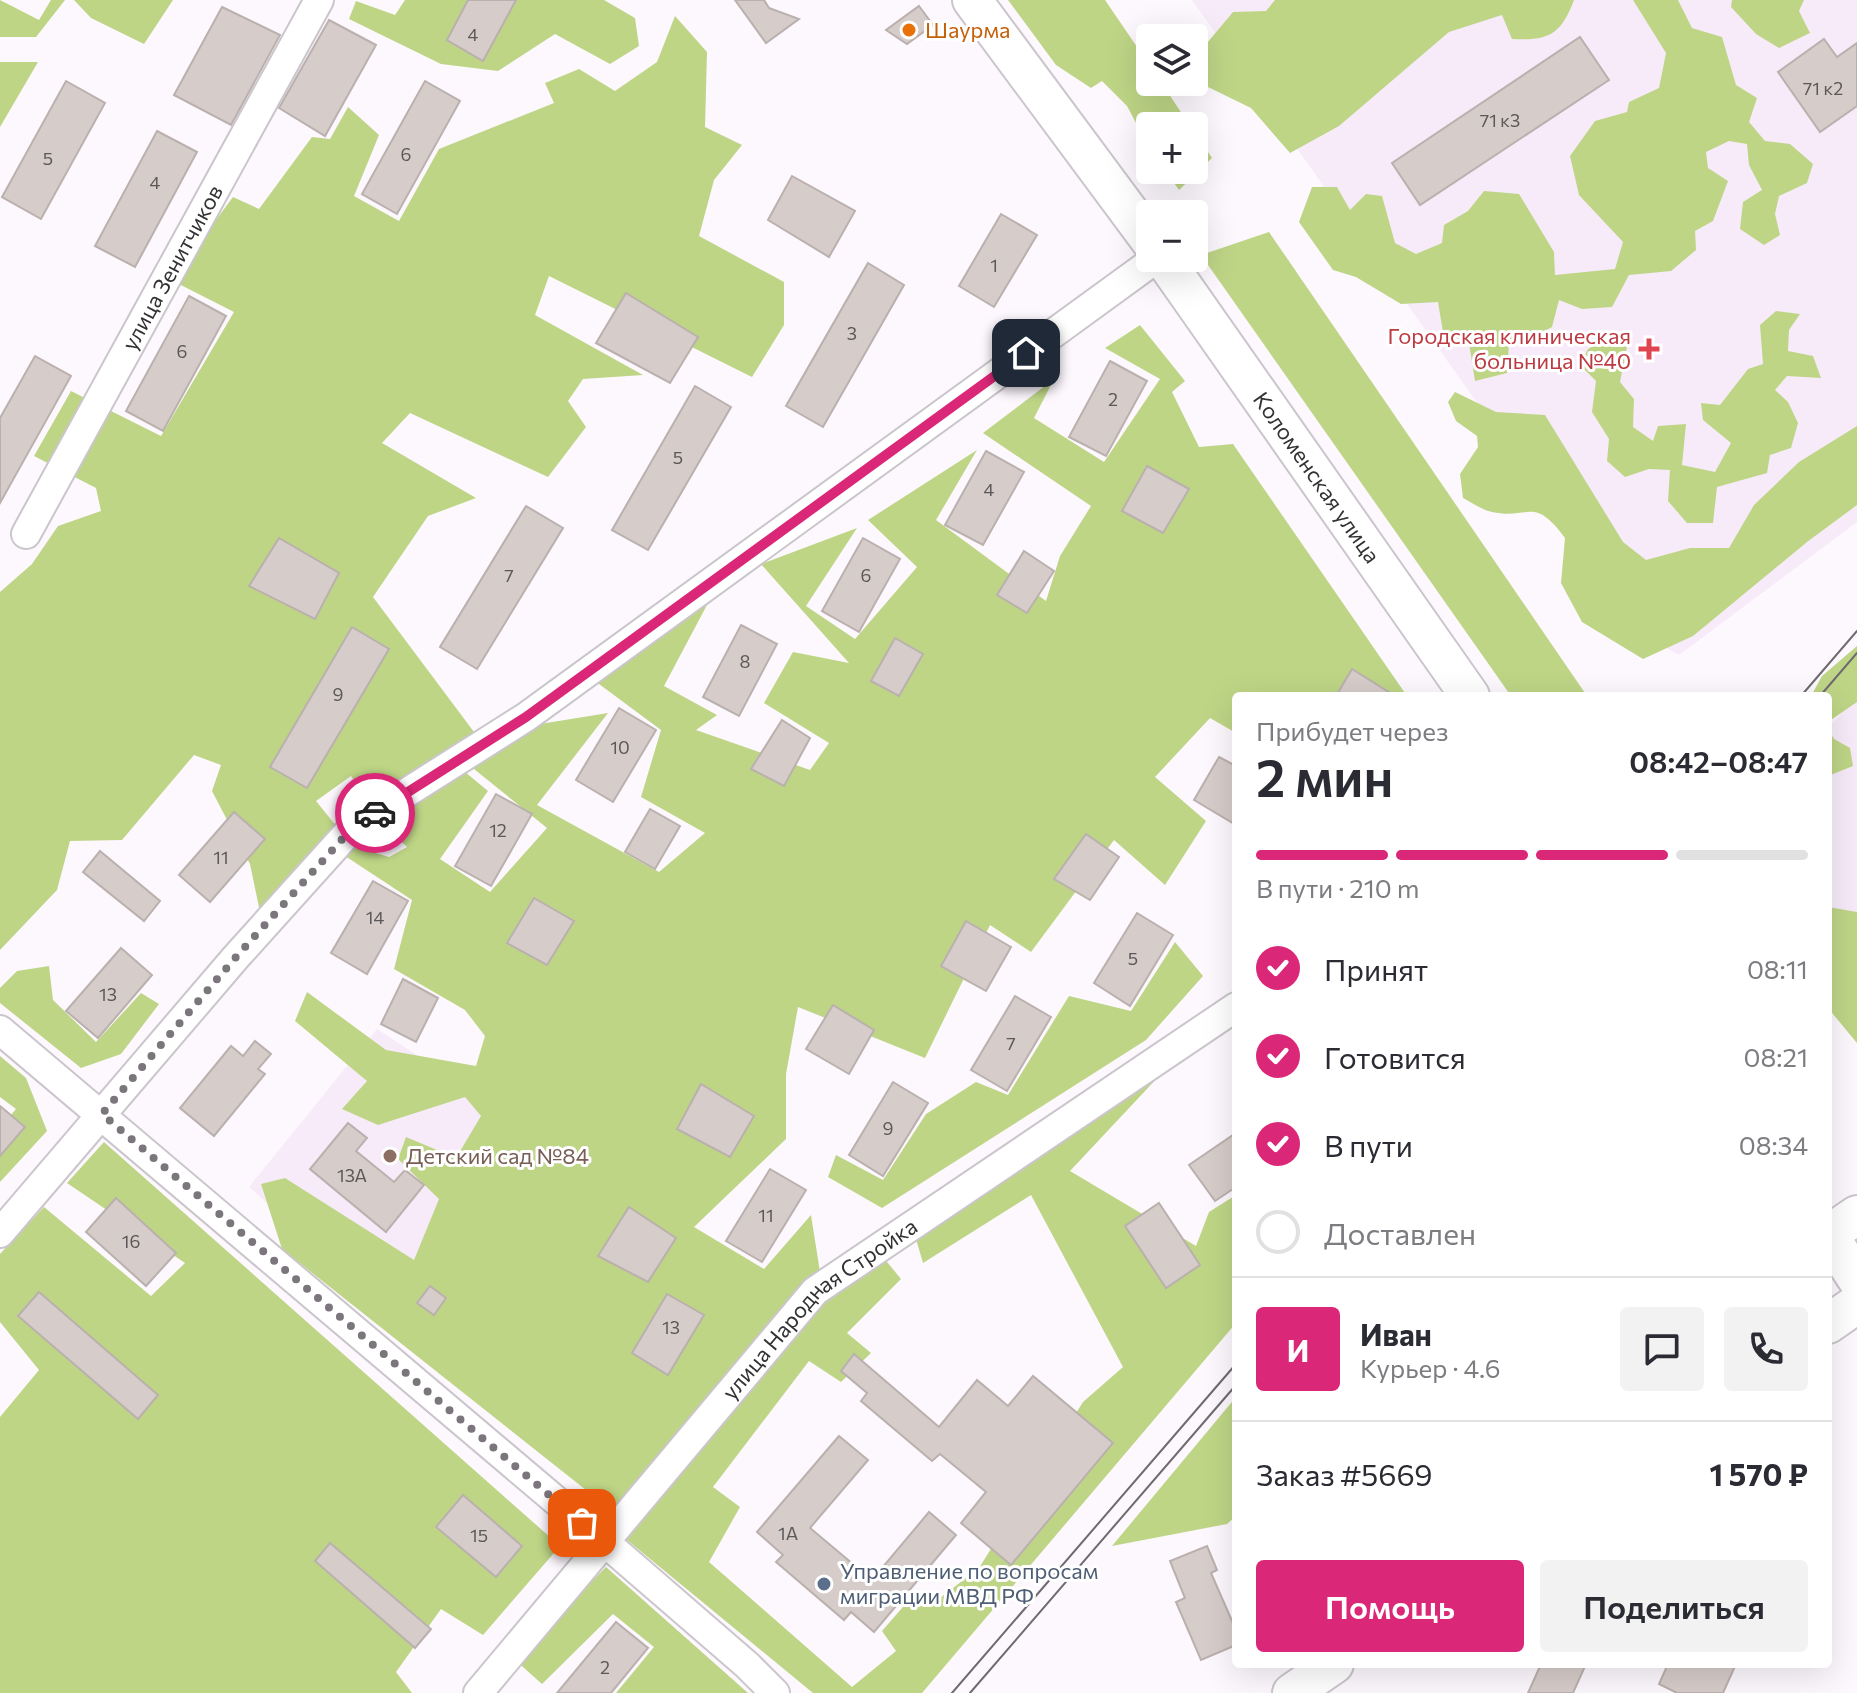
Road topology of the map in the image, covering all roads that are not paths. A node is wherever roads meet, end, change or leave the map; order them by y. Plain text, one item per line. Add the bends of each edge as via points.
1 (319, 0) edge
2 (972, 0) edge
3 (1136, 221) edge
4 (1141, 272) edge
5 (1170, 272) edge
6 (26, 534) dead end
7 (1467, 692) edge
8 (1232, 1010) edge
9 (0, 1030) edge
10 (102, 1114) junction
11 (1857, 1215) edge
12 (1832, 1231) edge
13 (0, 1233) edge
14 (1832, 1240) edge
15 (1857, 1279) edge
16 (1857, 1304) edge
17 (1832, 1321) edge
18 (606, 1543) junction
19 (1328, 1668) edge
20 (478, 1693) edge
21 (775, 1693) edge
22 (1292, 1693) edge

1 - 6 street, улица Зенитчиков
2 - 3 main road
4 - 10 street via 526,717 354,826
5 - 7 main road, Коломенская улица
8 - 18 street, улица Народная Стройка via 815,1291
9 - 10 street
10 - 13 street
10 - 18 street
11 - 12 main road
14 - 15 main road
16 - 17 main road
18 - 20 street, улица Народная Стройка
18 - 21 street
19 - 22 main road

